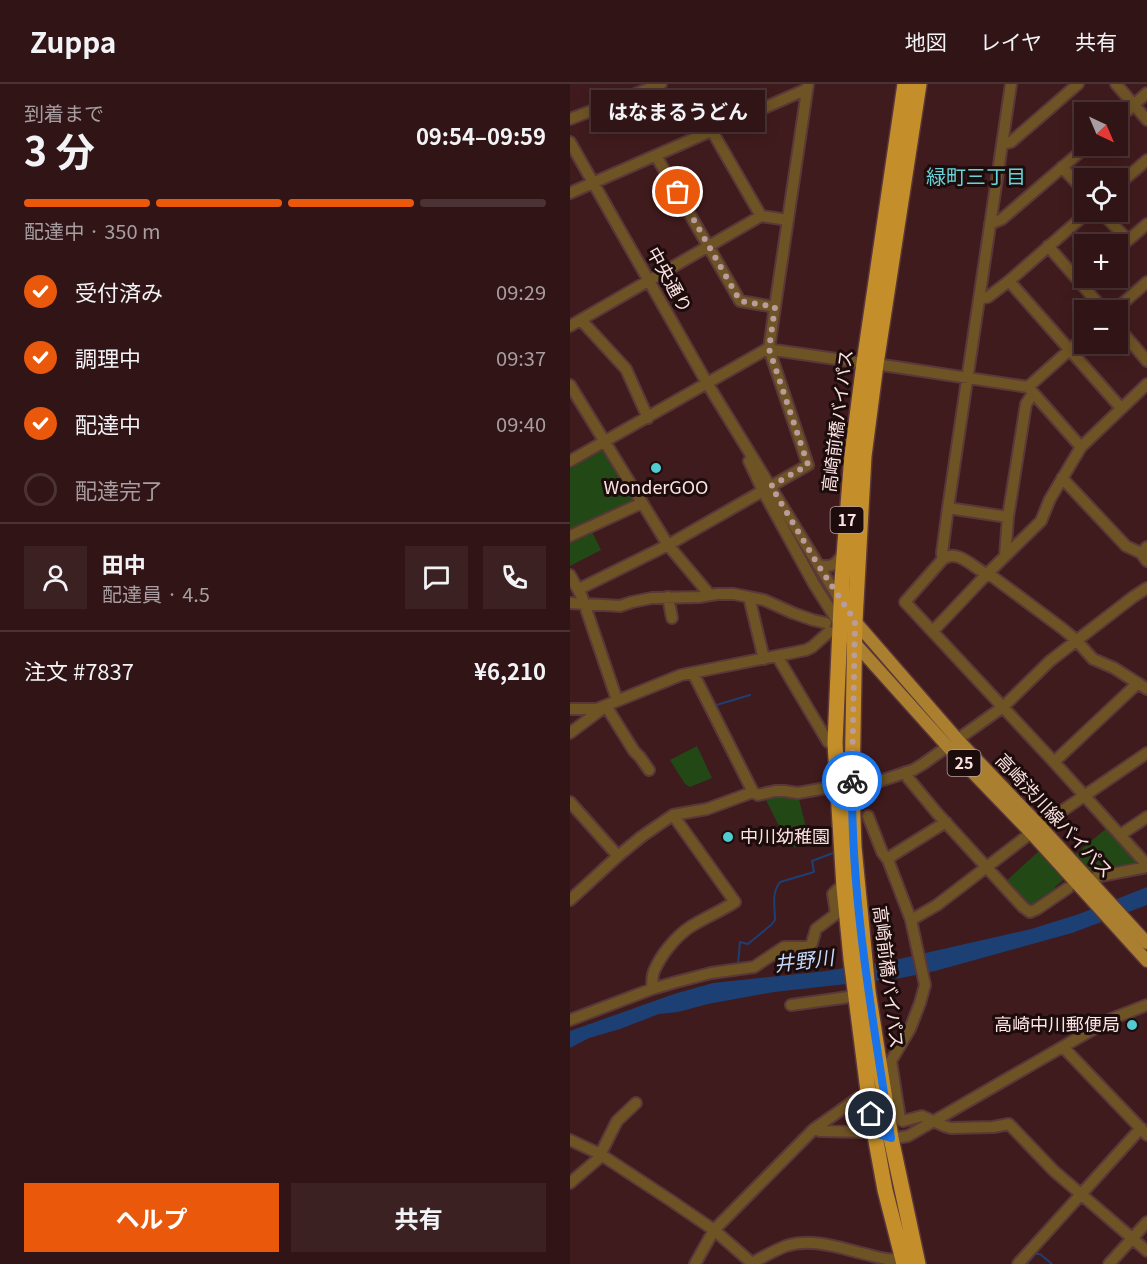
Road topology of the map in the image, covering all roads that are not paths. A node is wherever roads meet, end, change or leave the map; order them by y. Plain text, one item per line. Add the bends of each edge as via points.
1 (661, 84) edge
2 (905, 84) edge
3 (919, 84) edge
4 (1011, 84) edge
5 (1078, 84) edge
6 (1116, 84) edge
7 (808, 87) edge
8 (1147, 93) edge
9 (1134, 105) junction
10 (1128, 110) edge
11 (570, 119) edge
12 (1147, 120) edge
13 (712, 131) junction
14 (570, 142) edge
15 (1002, 144) junction
16 (656, 156) junction
17 (1075, 156) edge
18 (1147, 160) edge
19 (1062, 167) junction
20 (1128, 176) edge
21 (1074, 180) edge
22 (594, 182) junction
23 (570, 193) edge
24 (761, 216) junction
25 (788, 220) junction
26 (1076, 222) edge
27 (1111, 222) edge
28 (990, 224) junction
29 (1147, 224) edge
30 (1122, 234) edge
31 (1128, 240) edge
32 (709, 246) junction
33 (1048, 246) junction
34 (1074, 272) edge
35 (649, 279) junction
36 (1009, 281) junction
37 (1147, 282) edge
38 (979, 299) junction
39 (1126, 300) edge
40 (775, 307) junction
41 (581, 320) junction
42 (570, 326) edge
43 (1128, 339) edge
44 (1074, 346) edge
45 (769, 349) junction
46 (1070, 350) junction
47 (1147, 361) edge
48 (870, 363) junction
49 (968, 378) junction
50 (707, 383) junction
51 (1147, 384) edge
52 (1030, 390) junction
53 (571, 391) edge
54 (1120, 408) junction
55 (648, 418) junction
56 (604, 443) junction
57 (1082, 447) junction
58 (570, 461) edge
59 (1062, 478) junction
60 (767, 489) junction
61 (642, 503) junction
62 (948, 508) junction
63 (1008, 517) junction
64 (570, 536) edge
65 (668, 545) junction
66 (844, 551) junction
67 (1145, 553) edge
68 (1005, 556) junction
69 (944, 559) junction
70 (818, 565) junction
71 (570, 575) edge
72 (986, 575) junction
73 (1147, 588) edge
74 (579, 589) junction
75 (710, 595) junction
76 (668, 597) junction
77 (749, 597) junction
78 (570, 603) edge
79 (584, 604) junction
80 (842, 604) junction
81 (672, 618) dead end
82 (837, 626) junction
83 (933, 631) junction
84 (1076, 640) junction
85 (854, 643) junction
86 (777, 656) junction
87 (764, 659) junction
88 (871, 661) junction
89 (853, 669) junction
90 (693, 673) junction
91 (1143, 686) edge
92 (611, 703) junction
93 (1003, 707) junction
94 (570, 709) edge
95 (570, 733) edge
96 (835, 743) junction
97 (953, 743) junction
98 (1147, 753) edge
99 (1054, 762) junction
100 (649, 770) dead end
101 (906, 772) junction
102 (845, 788) junction
103 (753, 792) junction
104 (1084, 796) junction
105 (570, 802) edge
106 (673, 815) junction
107 (868, 816) dead end
108 (1147, 817) edge
109 (946, 822) junction
110 (1036, 829) junction
111 (1120, 835) junction
112 (618, 856) junction
113 (888, 860) junction
114 (1147, 866) edge
115 (987, 867) junction
116 (1096, 877) dead end
117 (844, 887) junction
118 (1068, 888) dead end
119 (570, 900) edge
120 (911, 920) junction
121 (1124, 926) junction
122 (1147, 943) edge
123 (858, 958) junction
124 (1147, 961) edge
125 (652, 989) junction
126 (860, 993) junction
127 (791, 1005) dead end
128 (1147, 1005) edge
129 (570, 1020) edge
130 (1063, 1047) junction
131 (858, 1098) dead end
132 (636, 1103) dead end
133 (934, 1121) junction
134 (814, 1129) junction
135 (1144, 1132) edge
136 (874, 1133) junction
137 (891, 1138) junction
138 (570, 1140) edge
139 (600, 1154) junction
140 (570, 1182) edge
141 (1081, 1194) junction
142 (1147, 1221) edge
143 (714, 1230) junction
144 (1132, 1238) junction
145 (1147, 1251) edge
146 (903, 1261) edge
147 (752, 1263) edge
148 (695, 1264) edge
149 (918, 1264) edge
150 (1018, 1264) edge
151 (1109, 1264) edge

1 - 11 street
2 - 48 highway, 高崎前橋バイパス / 17
3 - 48 highway, 高崎前橋バイパス / 17
4 - 15 street
5 - 15 street via 1011,142
6 - 9 street
7 - 13 street
7 - 25 street
8 - 9 street
9 - 10 street
9 - 12 street
13 - 16 street
13 - 24 street
14 - 22 street, 中央通り
15 - 28 street
16 - 22 street
16 - 32 street
17 - 19 street
18 - 20 street
19 - 21 street
19 - 28 street via 1002,219
22 - 23 street
22 - 35 street, 中央通り
24 - 25 street
24 - 32 street
25 - 40 street
26 - 33 street
27 - 30 street
28 - 38 street
29 - 31 street
32 - 35 street
32 - 40 street via 740,301
33 - 34 street
33 - 36 street
35 - 41 street
35 - 50 street, 中央通り
36 - 38 street
36 - 46 street
37 - 39 street
38 - 49 street
40 - 45 street
41 - 42 street
41 - 55 street via 626,369
43 - 47 street
44 - 46 street
45 - 48 street
45 - 50 street
45 - 60 street via 808,465
46 - 52 street
46 - 54 street
48 - 49 street
48 - 66 highway, 高崎前橋バイパス / 17 via 852,455
48 - 82 highway, 高崎前橋バイパス / 17 via 864,456
49 - 52 street
49 - 62 street
50 - 55 street
50 - 60 street, 中央通り
51 - 54 street
52 - 57 street
52 - 63 street
53 - 56 street
54 - 57 street
55 - 56 street
56 - 58 street
56 - 61 street
57 - 59 street
59 - 67 street via 1126,546
59 - 68 street via 1041,521
60 - 65 street
60 - 70 street, 中央通り
60 - 82 street, 中央通り
61 - 64 street
61 - 65 street
62 - 63 street
62 - 69 street
63 - 68 street
65 - 74 street
65 - 75 street
66 - 70 street via 833,565
66 - 80 highway, 高崎前橋バイパス / 17
68 - 72 street
69 - 72 street via 956,555
69 - 83 street via 905,602
70 - 80 street, 中央通り
71 - 74 street
72 - 83 street
72 - 84 street
73 - 84 street
74 - 79 street
75 - 76 street
75 - 77 street
76 - 79 street via 620,606
76 - 81 street
77 - 82 street
77 - 87 street
78 - 79 street
79 - 92 street
80 - 82 highway, 高崎前橋バイパス / 17
82 - 85 highway, 高崎前橋バイパス / 17
82 - 86 street via 812,647
82 - 96 highway, 高崎前橋バイパス / 17
82 - 97 main road, 高崎渋川線バイパス / 25 via 909,682
83 - 93 street
84 - 91 street via 1094,659
84 - 93 street
85 - 88 main road, 高崎渋川線バイパス / 25
85 - 89 highway, 高崎前橋バイパス / 17
86 - 87 street
86 - 96 street via 828,742
87 - 90 street
88 - 89 main road via 863,661
88 - 97 main road, 高崎渋川線バイパス / 25
89 - 102 highway, 高崎前橋バイパス / 17
90 - 92 street
90 - 103 street
91 - 99 street
92 - 94 street via 597,709
92 - 95 street
92 - 100 street via 634,752
93 - 97 street
93 - 99 street
96 - 102 highway, 高崎前橋バイパス / 17
97 - 101 street
97 - 110 main road, 高崎渋川線バイパス / 25
98 - 104 street
99 - 104 street
101 - 102 street via 859,789
101 - 109 street
102 - 103 street via 758,795
102 - 117 highway, 高崎前橋バイパス / 17
102 - 123 highway, 高崎前橋バイパス / 17 via 854,847
103 - 106 street via 707,809
104 - 110 street
104 - 111 street
105 - 112 street
106 - 112 street
106 - 125 street via 735,902 688,928 675,941 654,970
107 - 113 street
108 - 111 street
109 - 113 street
109 - 115 street
110 - 115 street
110 - 121 main road, 高崎渋川線バイパス / 25
111 - 114 street
112 - 119 street
113 - 120 street
114 - 116 street
115 - 118 street via 1030,912
115 - 120 street
117 - 123 highway, 高崎前橋バイパス / 17
117 - 125 street via 833,894 836,914 816,929 808,947 784,947 754,967
120 - 133 street via 924,982 913,1021 891,1061 900,1119 922,1116
121 - 122 main road, 高崎渋川線バイパス / 25
121 - 124 main road, 高崎渋川線バイパス / 25
123 - 126 highway, 高崎前橋バイパス / 17
125 - 129 street
126 - 127 street
126 - 136 highway, 高崎前橋バイパス / 17
126 - 137 highway, 高崎前橋バイパス / 17
128 - 130 street via 1111,1019
130 - 133 street
130 - 135 street
131 - 134 street
132 - 139 street via 617,1121
133 - 137 street via 908,1136
133 - 141 street via 951,1128 1009,1124
134 - 136 street
134 - 143 street
135 - 141 street
136 - 137 street
136 - 146 highway, 高崎前橋バイパス / 17
137 - 149 highway, 高崎前橋バイパス / 17
138 - 139 street
139 - 140 street
139 - 143 street
141 - 144 street
141 - 150 street
142 - 144 street
143 - 147 street
143 - 148 street
144 - 145 street
144 - 151 street
146 - 147 street via 805,1243 786,1246

